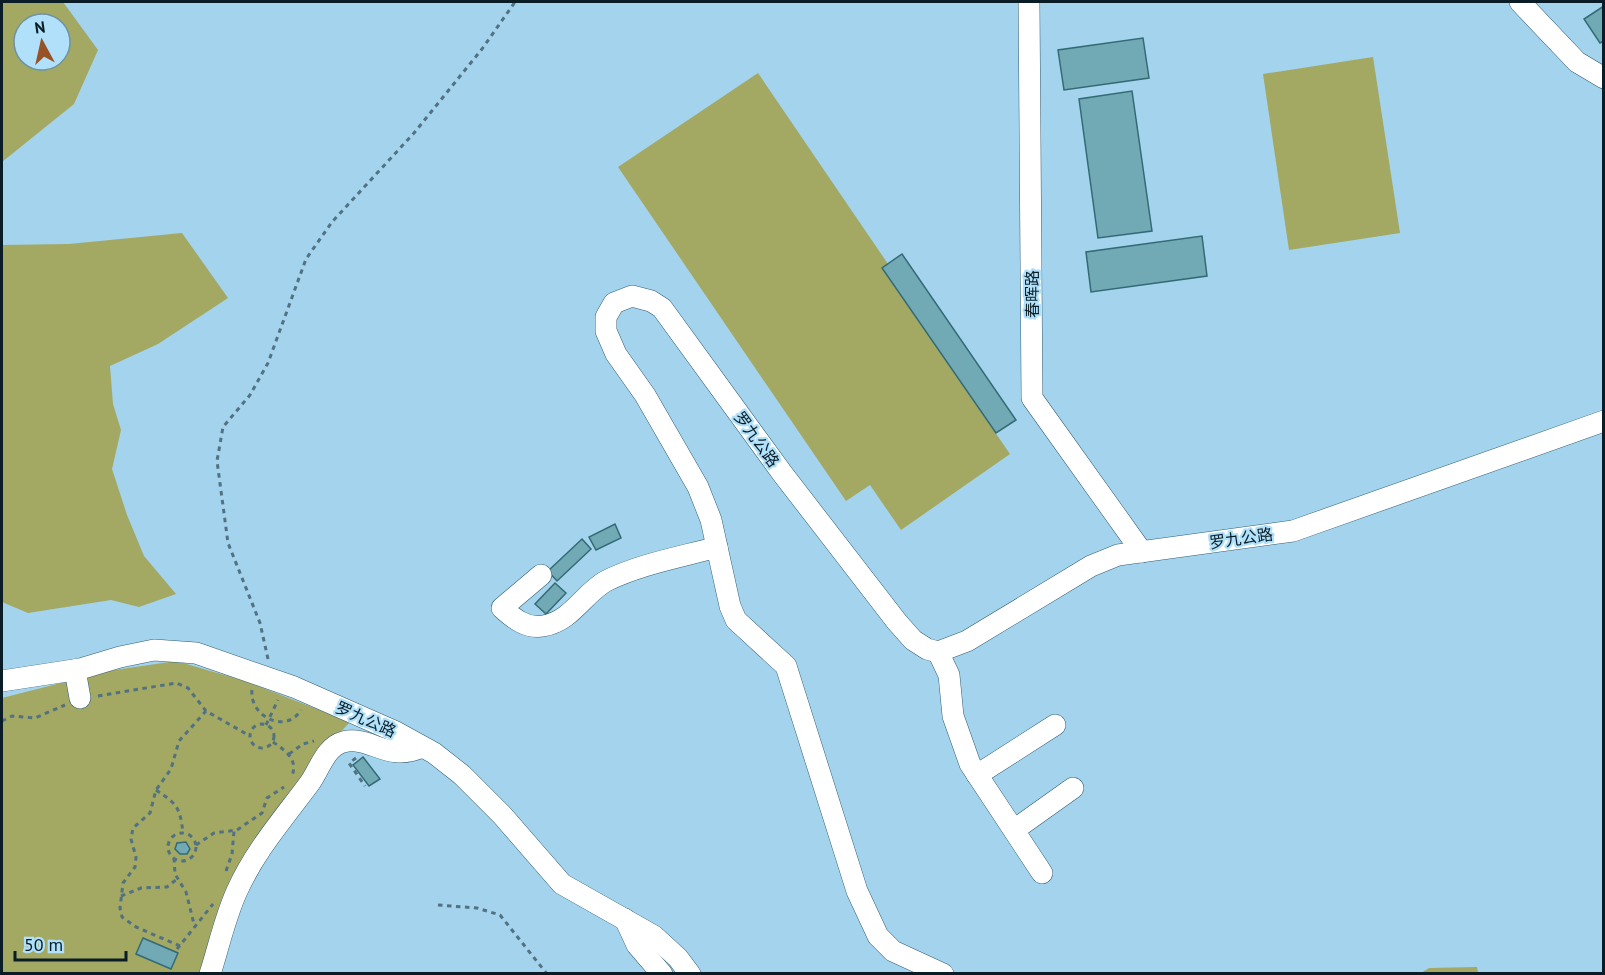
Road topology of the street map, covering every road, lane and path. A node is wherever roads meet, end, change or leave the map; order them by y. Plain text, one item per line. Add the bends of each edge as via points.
1 (515, 2) edge
2 (1029, 2) edge
3 (1520, 2) edge
4 (1604, 78) edge
5 (1604, 421) edge
6 (717, 547) junction
7 (1143, 552) junction
8 (541, 575) dead end
9 (938, 652) junction
10 (75, 670) junction
11 (2, 681) edge
12 (269, 684) junction
13 (80, 698) junction
14 (307, 701) dead end
15 (206, 711) junction
16 (269, 719) junction
17 (2, 721) edge
18 (266, 725) junction
19 (1055, 725) dead end
20 (250, 736) junction
21 (273, 742) junction
22 (372, 746) junction
23 (422, 747) junction
24 (977, 775) junction
25 (365, 786) dead end
26 (1073, 788) dead end
27 (156, 790) junction
28 (1014, 830) junction
29 (234, 831) junction
30 (183, 834) junction
31 (196, 845) junction
32 (174, 858) junction
33 (1042, 873) dead end
34 (177, 878) junction
35 (225, 880) dead end
36 (121, 896) junction
37 (219, 897) dead end
38 (438, 905) dead end
39 (625, 920) junction
40 (194, 925) junction
41 (210, 974) edge
42 (546, 974) edge
43 (662, 974) edge
44 (690, 974) edge
45 (943, 974) edge

1 - 12 path via 414,133 332,222 306,259 268,363 250,395 224,427 218,461 228,543 260,622
2 - 7 street, 春晖路 via 1023,164 1032,398
3 - 4 street via 1576,62
5 - 7 street, 罗九公路 via 1293,531
6 - 8 street via 604,582 569,615 542,627 518,623 502,608
6 - 9 street, 罗九公路 via 698,487 645,395 616,354 606,331 606,317 614,303 632,296 662,308 897,622 913,640
6 - 45 street, 罗九公路 via 736,620 786,666 857,891 878,936 893,951
7 - 9 street, 罗九公路 via 1118,555 1091,566 967,640
9 - 24 street via 949,675 953,716
10 - 11 street, 罗九公路
10 - 12 street, 罗九公路 via 154,650 196,653
10 - 13 street
12 - 16 path
12 - 16 path via 251,698 255,708
12 - 23 street, 罗九公路 via 394,731
13 - 15 path via 176,683 188,688
13 - 17 path via 35,718 12,716
14 - 16 path via 297,716 281,721
15 - 20 path
15 - 27 path via 179,741 171,769
16 - 18 path
18 - 20 path via 256,726
18 - 21 path via 273,730
19 - 24 street
20 - 21 path via 252,744 259,748
21 - 29 path via 293,760 291,778 284,788 267,798 262,813
22 - 23 street via 397,753
22 - 25 path via 349,763
22 - 41 street via 342,742 330,750 310,784 284,814 238,890
23 - 39 street, 罗九公路 via 462,776 502,815 562,884
24 - 28 street
26 - 28 street
27 - 30 path via 175,803
27 - 36 path via 150,813 133,828 135,867 123,883
28 - 33 street
29 - 31 path via 214,833
29 - 35 path
30 - 31 path
30 - 32 path via 174,836 169,843
31 - 32 path via 191,858
32 - 34 path
34 - 36 path via 167,887 141,888
34 - 40 path via 186,892
36 - 40 path via 122,917 178,948
37 - 40 path
38 - 42 path via 477,908 500,915
39 - 43 street via 637,945
39 - 44 street, 罗九公路 via 654,936

